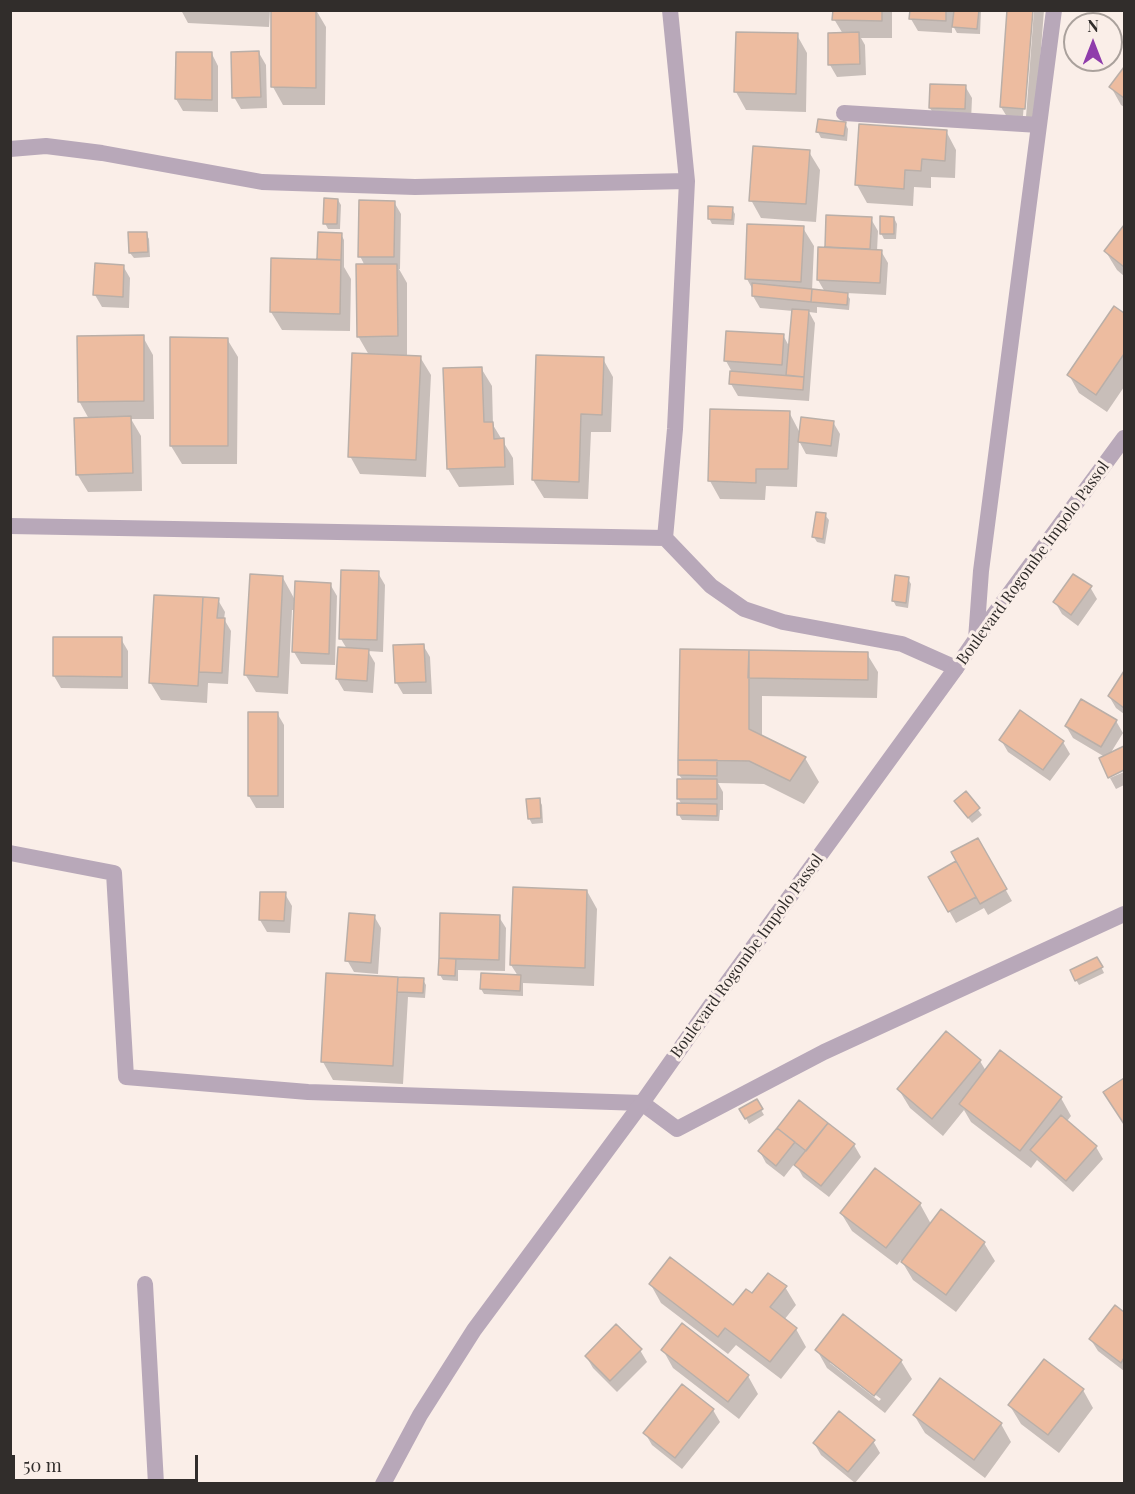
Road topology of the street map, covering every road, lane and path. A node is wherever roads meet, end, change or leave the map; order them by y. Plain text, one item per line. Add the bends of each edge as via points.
1 (670, 10) edge
2 (1054, 10) edge
3 (844, 113) dead end
4 (1039, 125) junction
5 (10, 149) edge
6 (687, 181) junction
7 (1125, 438) edge
8 (10, 526) edge
9 (665, 537) junction
10 (976, 639) junction
11 (956, 668) junction
12 (10, 853) edge
13 (1125, 914) edge
14 (642, 1103) junction
15 (145, 1284) dead end
16 (156, 1484) edge
17 (382, 1484) edge

1 - 6 street
2 - 4 street
3 - 4 street
4 - 10 street via 981,571
5 - 6 street via 46,146 102,153 262,182 415,187
6 - 9 street via 675,429
7 - 10 street, Boulevard Rogombe Impolo Passol
8 - 9 street
9 - 11 street via 711,586 744,609 783,622 902,644
10 - 11 street, Boulevard Rogombe Impolo Passol
11 - 14 street, Boulevard Rogombe Impolo Passol
12 - 14 street via 114,873 126,1077 308,1092
13 - 14 street via 824,1052 677,1129
14 - 17 street, Boulevard Rogombe Impolo Passol via 474,1330
15 - 16 street

